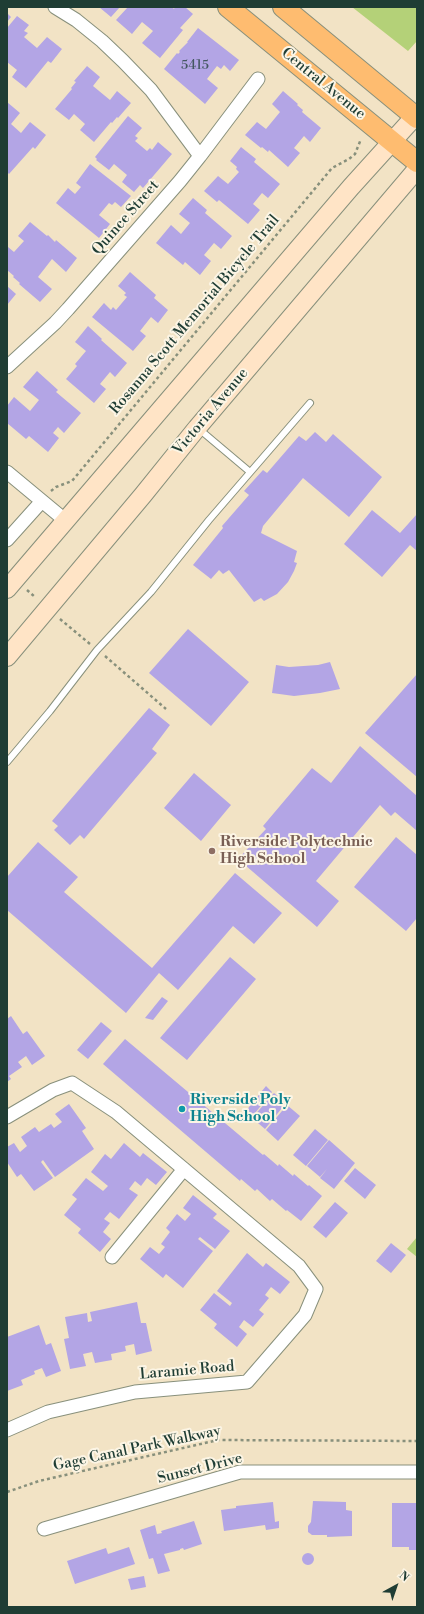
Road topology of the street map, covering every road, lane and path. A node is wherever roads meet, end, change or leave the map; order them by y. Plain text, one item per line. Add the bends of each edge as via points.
1 (55, 7) edge
2 (228, 7) edge
3 (283, 7) edge
4 (258, 79) dead end
5 (416, 116) edge
6 (361, 139) dead end
7 (393, 141) junction
8 (200, 156) junction
9 (417, 162) edge
10 (417, 169) edge
11 (7, 367) edge
12 (310, 403) dead end
13 (197, 428) junction
14 (7, 472) edge
15 (250, 472) junction
16 (42, 501) junction
17 (66, 521) junction
18 (7, 540) edge
19 (7, 589) edge
20 (104, 655) dead end
21 (7, 656) edge
22 (166, 709) dead end
23 (7, 762) edge
24 (7, 1117) edge
25 (184, 1169) junction
26 (112, 1257) dead end
27 (7, 1430) edge
28 (417, 1441) edge
29 (417, 1472) edge
30 (7, 1492) edge
31 (44, 1530) dead end

1 - 8 street via 76,20 124,61 151,90
2 - 7 main road, Central Avenue
3 - 5 main road
4 - 8 street, Quince Street
5 - 7 main road
6 - 16 path, Rosanna Scott Memorial Bicycle Trail via 355,154 332,168 72,481 56,487
7 - 9 main road, Central Avenue
7 - 17 main road via 345,193
8 - 11 street, Quince Street via 68,309
10 - 13 main road, Victoria Avenue
12 - 15 lane
13 - 15 lane
13 - 21 main road, Victoria Avenue
14 - 16 street
15 - 23 lane via 151,592 97,650
16 - 17 street
16 - 18 street
17 - 19 main road
20 - 22 path
24 - 25 street, Laramie Road via 53,1090 72,1083 116,1112
25 - 26 street
25 - 27 street, Laramie Road via 299,1266 316,1289 306,1315 247,1382 135,1392 48,1412
28 - 30 path, Gage Canal Park Walkway via 218,1440 39,1481
29 - 31 street, Sunset Drive via 240,1472

